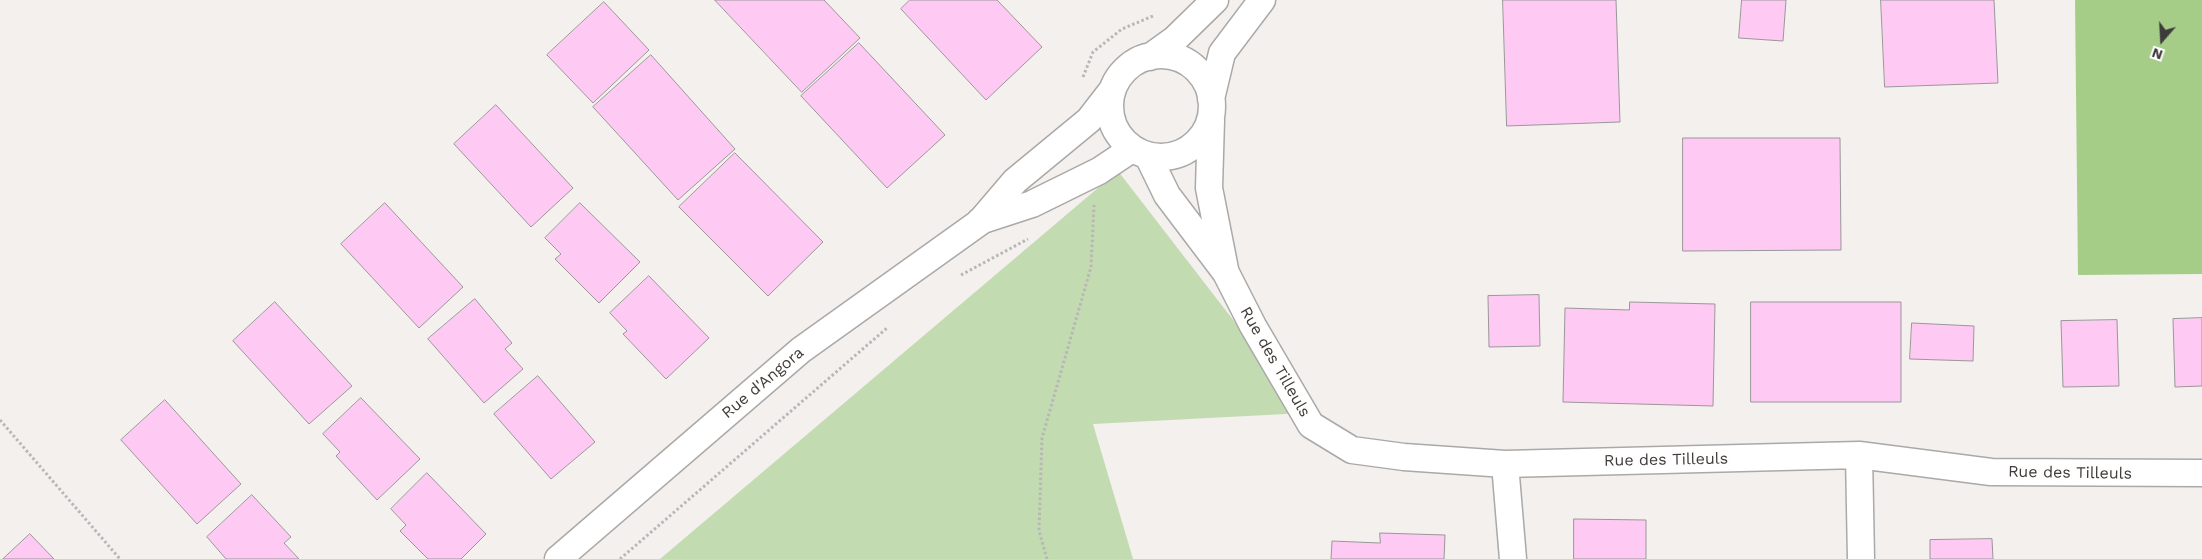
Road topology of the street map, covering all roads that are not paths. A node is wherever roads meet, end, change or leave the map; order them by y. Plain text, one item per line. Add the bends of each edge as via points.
1 (1215, 0) edge
2 (1262, 0) edge
3 (1150, 56) junction
4 (1113, 89) junction
5 (1211, 108) junction
6 (1140, 152) junction
7 (980, 222) junction
8 (1226, 273) junction
9 (1859, 455) junction
10 (1505, 464) junction
11 (2202, 473) edge
12 (558, 559) edge
13 (1513, 559) edge
14 (1862, 559) edge

1 - 3 street via 1175,40
2 - 5 street via 1222,53
3 - 4 street via 1121,74
3 - 5 street via 1182,60 1196,70 1206,83
4 - 6 street via 1110,105 1112,122 1120,137
4 - 7 street, Rue d'Angora via 1089,120 1016,181
5 - 6 street via 1206,131 1181,153 1165,157
5 - 8 street, Rue des Tilleuls via 1210,188
6 - 7 street, Rue d'Angora via 1032,204
6 - 8 street, Rue des Tilleuls via 1167,195
7 - 12 street, Rue d'Angora via 801,350
8 - 10 street, Rue des Tilleuls via 1311,425 1352,450
9 - 10 street, Rue des Tilleuls
9 - 11 street, Rue des Tilleuls via 1991,472
9 - 14 street
10 - 13 street

